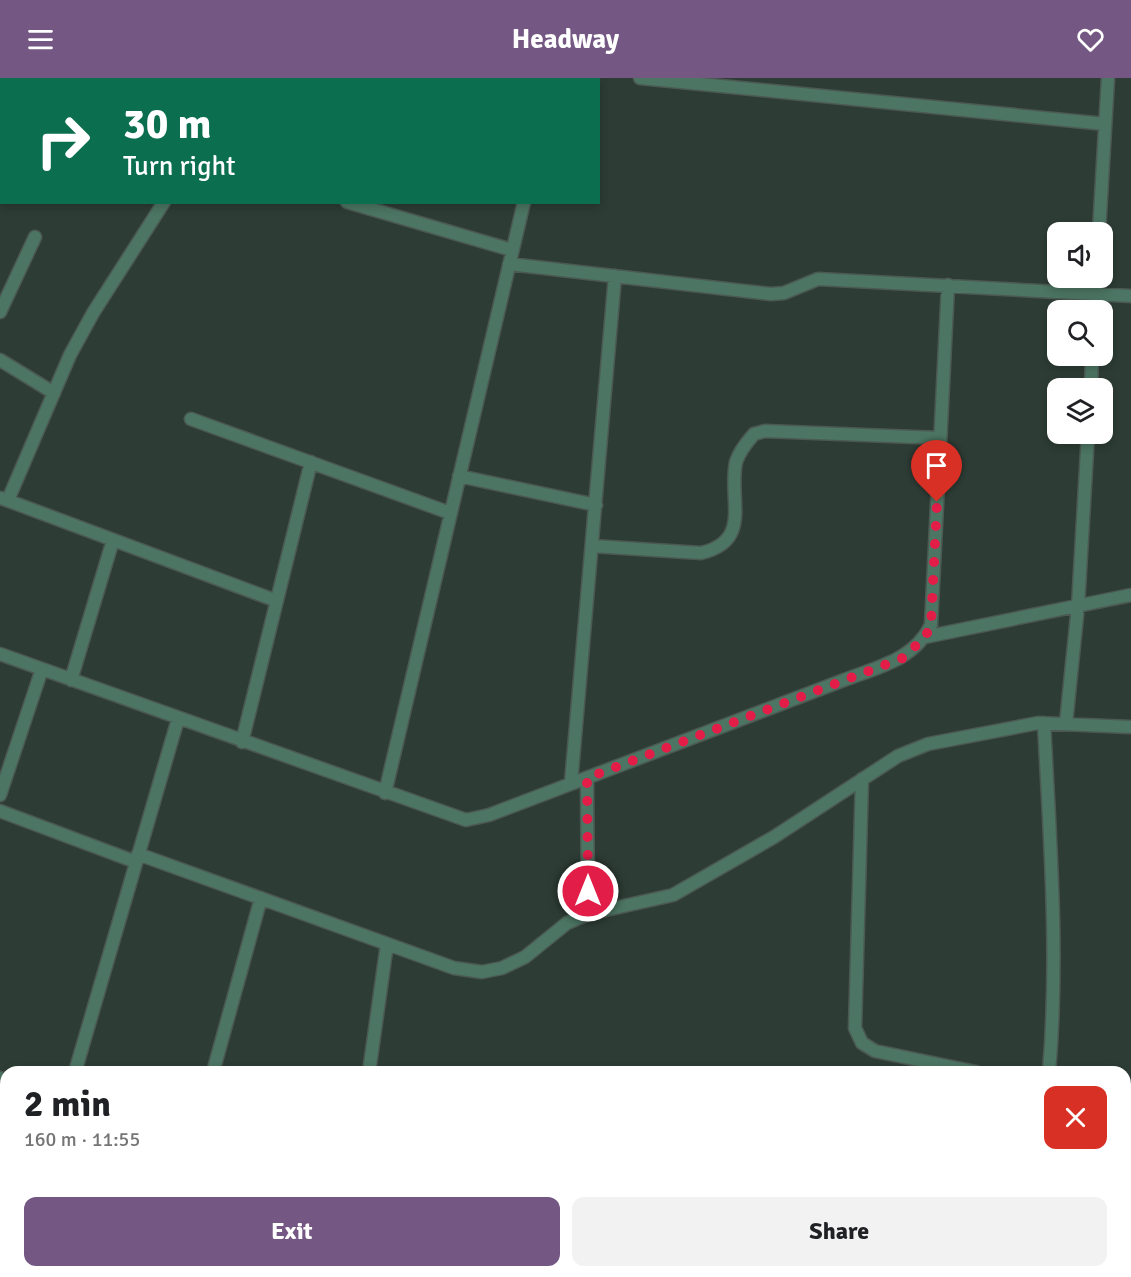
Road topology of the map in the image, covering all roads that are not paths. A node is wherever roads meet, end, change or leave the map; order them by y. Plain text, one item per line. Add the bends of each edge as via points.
1 (640, 78) edge
2 (1108, 78) edge
3 (1105, 124) junction
4 (163, 204) edge
5 (354, 204) edge
6 (524, 204) edge
7 (1100, 222) edge
8 (35, 237) dead end
9 (512, 250) junction
10 (509, 264) junction
11 (615, 276) junction
12 (948, 285) junction
13 (1096, 288) edge
14 (1096, 294) junction
15 (1131, 296) edge
16 (1096, 300) edge
17 (0, 312) edge
18 (0, 360) edge
19 (54, 393) junction
20 (191, 419) dead end
21 (940, 438) junction
22 (1087, 444) edge
23 (311, 462) junction
24 (459, 476) junction
25 (4, 499) edge
26 (596, 505) junction
27 (450, 513) junction
28 (113, 540) junction
29 (592, 546) junction
30 (1131, 595) edge
31 (277, 601) junction
32 (1078, 606) junction
33 (925, 637) junction
34 (0, 654) edge
35 (42, 669) junction
36 (71, 680) junction
37 (178, 719) junction
38 (1044, 723) junction
39 (1066, 723) junction
40 (1131, 727) edge
41 (242, 742) junction
42 (587, 778) junction
43 (862, 779) junction
44 (571, 783) junction
45 (385, 793) junction
46 (0, 795) edge
47 (0, 811) edge
48 (137, 858) junction
49 (261, 898) junction
50 (588, 914) junction
51 (387, 944) junction
52 (77, 1066) edge
53 (215, 1066) edge
54 (370, 1066) edge
55 (947, 1066) edge
56 (1050, 1066) edge

1 - 3 street
2 - 3 street
3 - 7 street
4 - 19 street via 93,313
5 - 9 street
6 - 9 street
8 - 17 street
9 - 10 street
10 - 11 street
10 - 24 street
11 - 12 street via 771,294 818,279
11 - 26 street
12 - 14 street
12 - 21 street
13 - 14 street
14 - 15 street
14 - 16 street
18 - 19 street
19 - 25 street
20 - 23 street
21 - 29 street via 765,431 754,434 736,462 734,528 727,542 701,553
21 - 33 street via 931,625
22 - 32 street
23 - 27 street
23 - 31 street
24 - 26 street
24 - 27 street
25 - 28 street
26 - 29 street
27 - 45 street
28 - 31 street
28 - 36 street
29 - 44 street
30 - 32 street
31 - 41 street
32 - 33 street
32 - 39 street
33 - 42 street via 903,658
34 - 35 street
35 - 36 street
35 - 46 street
36 - 37 street
37 - 41 street
37 - 48 street
38 - 39 street
38 - 43 street via 928,744 898,756
38 - 56 street via 1054,930
39 - 40 street
41 - 45 street
42 - 44 street
42 - 50 street
43 - 50 street via 774,837 673,895
43 - 55 street via 855,1028 862,1043 875,1051
44 - 45 street via 466,820
47 - 48 street
48 - 49 street
48 - 52 street
49 - 51 street
49 - 53 street
50 - 51 street via 567,923 525,957 482,972 454,968
51 - 54 street

